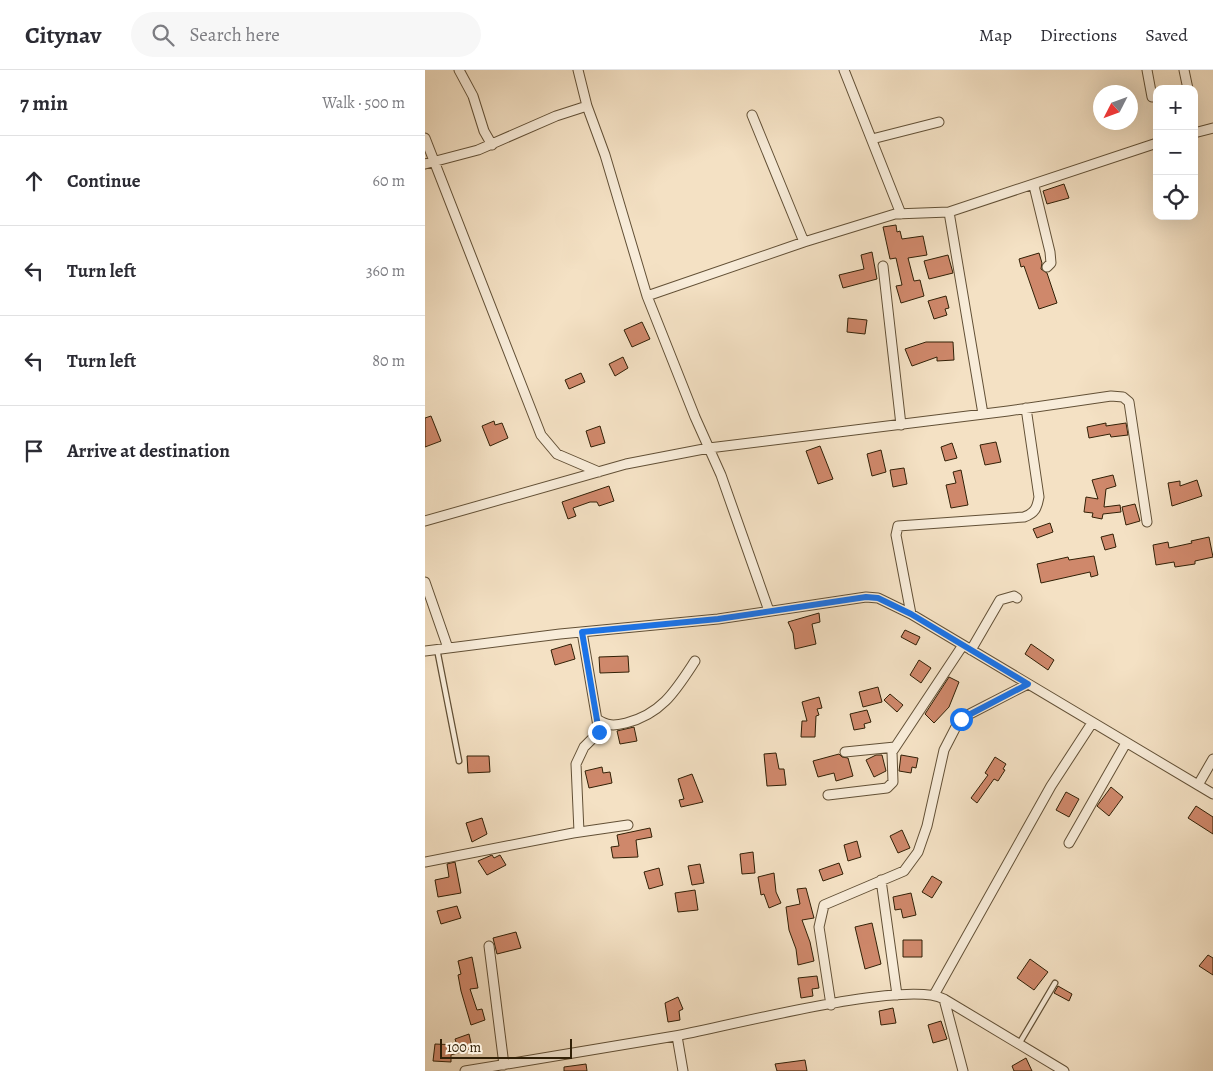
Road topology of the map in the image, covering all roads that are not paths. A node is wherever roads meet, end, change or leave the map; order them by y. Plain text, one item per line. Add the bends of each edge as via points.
1 (459, 70) edge
2 (578, 70) edge
3 (844, 70) edge
4 (1147, 70) edge
5 (1184, 70) edge
6 (1187, 85) edge
7 (1152, 97) dead end
8 (587, 106) junction
9 (752, 115) dead end
10 (939, 122) dead end
11 (1213, 128) edge
12 (1198, 130) edge
13 (425, 138) edge
14 (872, 139) junction
15 (492, 144) junction
16 (1153, 144) edge
17 (429, 162) edge
18 (1033, 186) junction
19 (949, 212) junction
20 (901, 214) junction
21 (804, 242) junction
22 (883, 266) dead end
23 (1047, 267) dead end
24 (647, 296) junction
25 (1026, 408) junction
26 (983, 414) junction
27 (901, 425) junction
28 (709, 448) junction
29 (599, 472) junction
30 (425, 520) edge
31 (1147, 522) dead end
32 (425, 582) edge
33 (1017, 598) dead end
34 (769, 611) junction
35 (911, 614) junction
36 (582, 632) junction
37 (448, 648) junction
38 (967, 648) junction
39 (437, 649) junction
40 (425, 651) edge
41 (695, 661) dead end
42 (1028, 684) junction
43 (597, 718) junction
44 (1092, 723) junction
45 (1126, 743) junction
46 (895, 747) junction
47 (845, 752) dead end
48 (1213, 759) edge
49 (459, 761) dead end
50 (1198, 785) junction
51 (1213, 794) edge
52 (828, 795) dead end
53 (628, 825) dead end
54 (579, 832) junction
55 (1069, 843) dead end
56 (425, 862) edge
57 (881, 880) junction
58 (489, 946) dead end
59 (1055, 983) dead end
60 (897, 994) junction
61 (934, 995) junction
62 (944, 999) junction
63 (831, 1005) junction
64 (677, 1036) junction
65 (1019, 1044) junction
66 (504, 1064) junction
67 (465, 1071) edge
68 (683, 1071) edge
69 (963, 1071) edge
70 (1064, 1071) edge

1 - 15 street
2 - 8 street
3 - 14 street
4 - 7 street
5 - 6 street
8 - 15 street
8 - 24 street
9 - 21 street
10 - 14 street
11 - 12 street
13 - 17 street
14 - 20 street
15 - 17 street
16 - 18 street
17 - 29 street via 541,436 557,454
18 - 19 street
18 - 23 street via 1050,252 1051,263
19 - 20 street
19 - 26 street
20 - 21 street
21 - 24 street
22 - 27 street
24 - 28 street
25 - 26 street
25 - 31 street via 1111,396 1127,398
25 - 35 street via 1038,506 1033,513 1024,516 898,526 896,535
26 - 27 street
27 - 28 street
28 - 29 street
28 - 34 street
29 - 30 street
32 - 37 street
33 - 38 street via 1000,600
34 - 35 street via 866,597 883,600
34 - 36 street
35 - 38 street
36 - 37 street
36 - 43 street
37 - 39 street
38 - 42 street
38 - 46 street
39 - 40 street
39 - 49 lane
41 - 43 street via 655,712 613,725 604,724
42 - 44 street
42 - 57 street via 961,719 945,750 918,852 904,871
43 - 54 street via 599,732 584,747 576,764
44 - 45 street
44 - 61 street via 1051,786
45 - 50 street
45 - 55 street
46 - 47 street
46 - 52 street via 891,786
48 - 50 street
50 - 51 street
53 - 54 street
54 - 56 street
57 - 60 street
57 - 63 street via 824,905 819,927
58 - 66 street
59 - 65 lane
60 - 61 street
60 - 63 street
61 - 62 street
62 - 65 street
62 - 69 street
63 - 64 street
64 - 66 street
64 - 68 street
65 - 70 street
66 - 67 street

